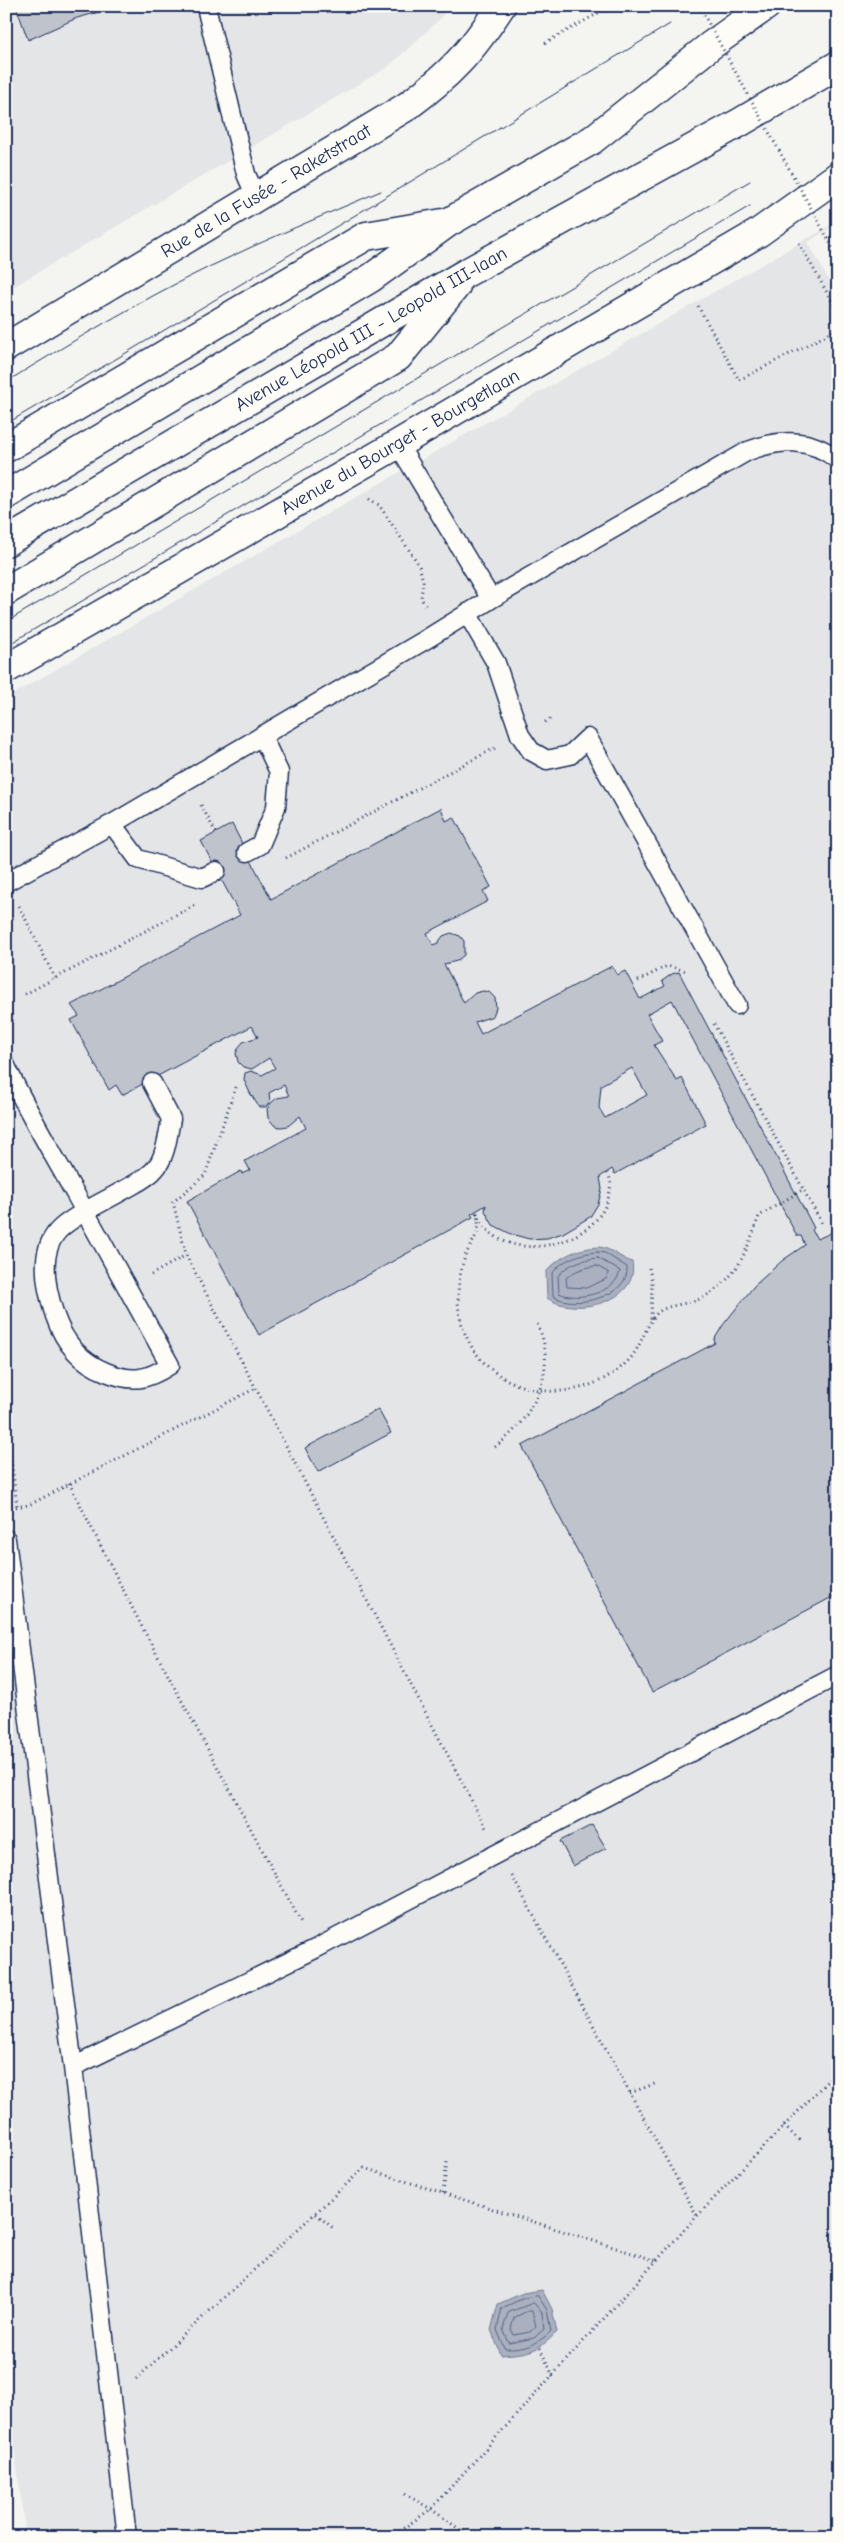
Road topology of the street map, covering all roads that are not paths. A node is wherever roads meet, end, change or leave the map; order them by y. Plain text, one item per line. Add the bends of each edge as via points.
1 (501, 6) edge
2 (766, 6) edge
3 (207, 11) dead end
4 (838, 65) edge
5 (837, 176) edge
6 (256, 197) junction
7 (449, 222) junction
8 (466, 273) junction
9 (6, 346) edge
10 (398, 444) junction
11 (6, 448) edge
12 (838, 460) edge
13 (6, 495) edge
14 (6, 542) edge
15 (6, 591) edge
16 (491, 599) junction
17 (467, 613) junction
18 (6, 669) edge
19 (262, 736) junction
20 (112, 824) junction
21 (248, 852) dead end
22 (216, 871) dead end
23 (6, 882) edge
24 (737, 1004) dead end
25 (6, 1066) edge
26 (152, 1083) dead end
27 (86, 1213) junction
28 (6, 1539) edge
29 (838, 1675) edge
30 (73, 2067) junction
31 (127, 2537) edge

1 - 6 main road, Rue de la Fusée - Raketstraat via 461,62 436,85 406,107
2 - 7 main road via 699,54 592,140
3 - 6 lane via 244,163
4 - 8 main road, Avenue Léopold III - Leopold III-laan
5 - 10 main road, Avenue du Bourget - Bourgetlaan via 758,233
6 - 9 main road, Rue de la Fusée - Raketstraat
7 - 11 main road via 366,236
7 - 13 main road via 371,278
8 - 14 main road, Avenue Léopold III - Leopold III-laan
8 - 15 main road via 398,357
10 - 16 lane
10 - 18 main road, Avenue du Bourget - Bourgetlaan
12 - 16 lane via 802,442 775,442 748,451
16 - 17 lane
17 - 19 lane
17 - 24 lane via 496,663 520,735 531,752 547,760 570,754 588,738
19 - 20 lane
19 - 21 lane via 279,772 276,807 260,845
20 - 22 lane via 138,859 202,878
20 - 23 lane
25 - 27 lane
26 - 27 lane via 171,1119 166,1146 156,1169
27 - 27 lane via 170,1365 152,1377 130,1379 92,1366 62,1335 46,1280 47,1248 61,1227
28 - 30 lane
29 - 30 lane via 315,1949
30 - 31 lane

